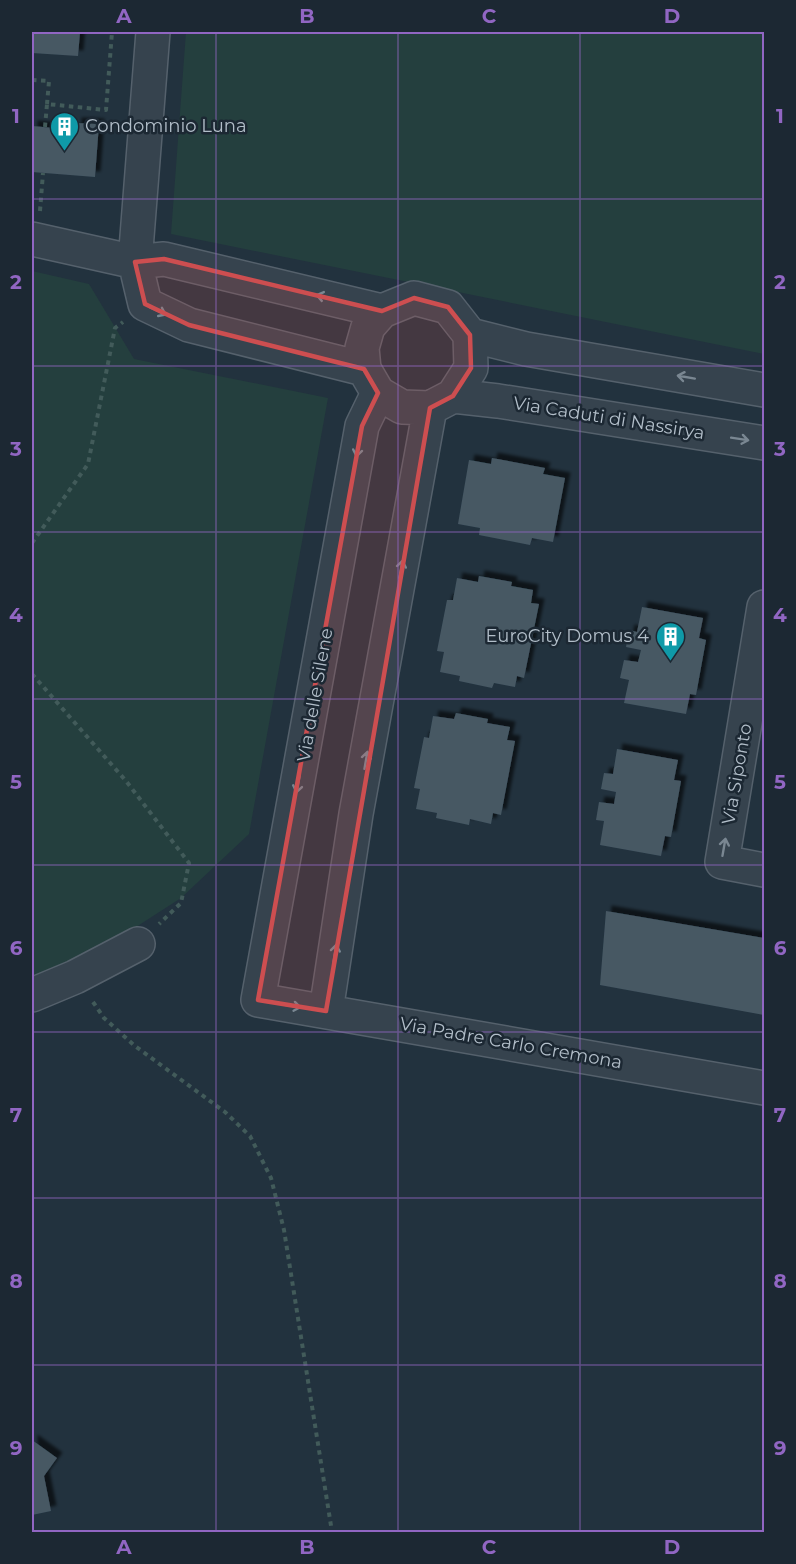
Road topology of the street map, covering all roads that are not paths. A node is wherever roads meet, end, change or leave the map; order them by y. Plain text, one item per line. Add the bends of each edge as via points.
1 (153, 32) edge
2 (36, 226) edge
3 (135, 262) junction
4 (382, 311) junction
5 (470, 335) junction
6 (371, 381) junction
7 (765, 390) edge
8 (441, 402) junction
9 (765, 443) edge
10 (765, 607) edge
11 (765, 870) edge
12 (138, 944) road end
13 (32, 995) edge
14 (258, 1000) joint
15 (326, 1011) junction
16 (765, 1088) edge

1 - 3 street
2 - 3 street
4 -> 3 street via 164,259
3 -> 6 street, Via Caduti di Nassirya via 145,304 189,325
4 - 5 street via 414,298 448,307
4 - 6 street via 368,327 362,348
7 -> 5 street via 526,349
5 - 8 street via 471,368
6 - 8 street, Via Caduti di Nassirya via 402,407
6 -> 14 street, Via delle Silene
8 -> 9 street, Via Caduti di Nassirya via 498,401
15 -> 8 street via 356,814
11 -> 10 street, Via Siponto via 722,862
12 - 13 street
14 -> 15 street, Via Padre Carlo Cremona
15 - 16 street, Via Padre Carlo Cremona

